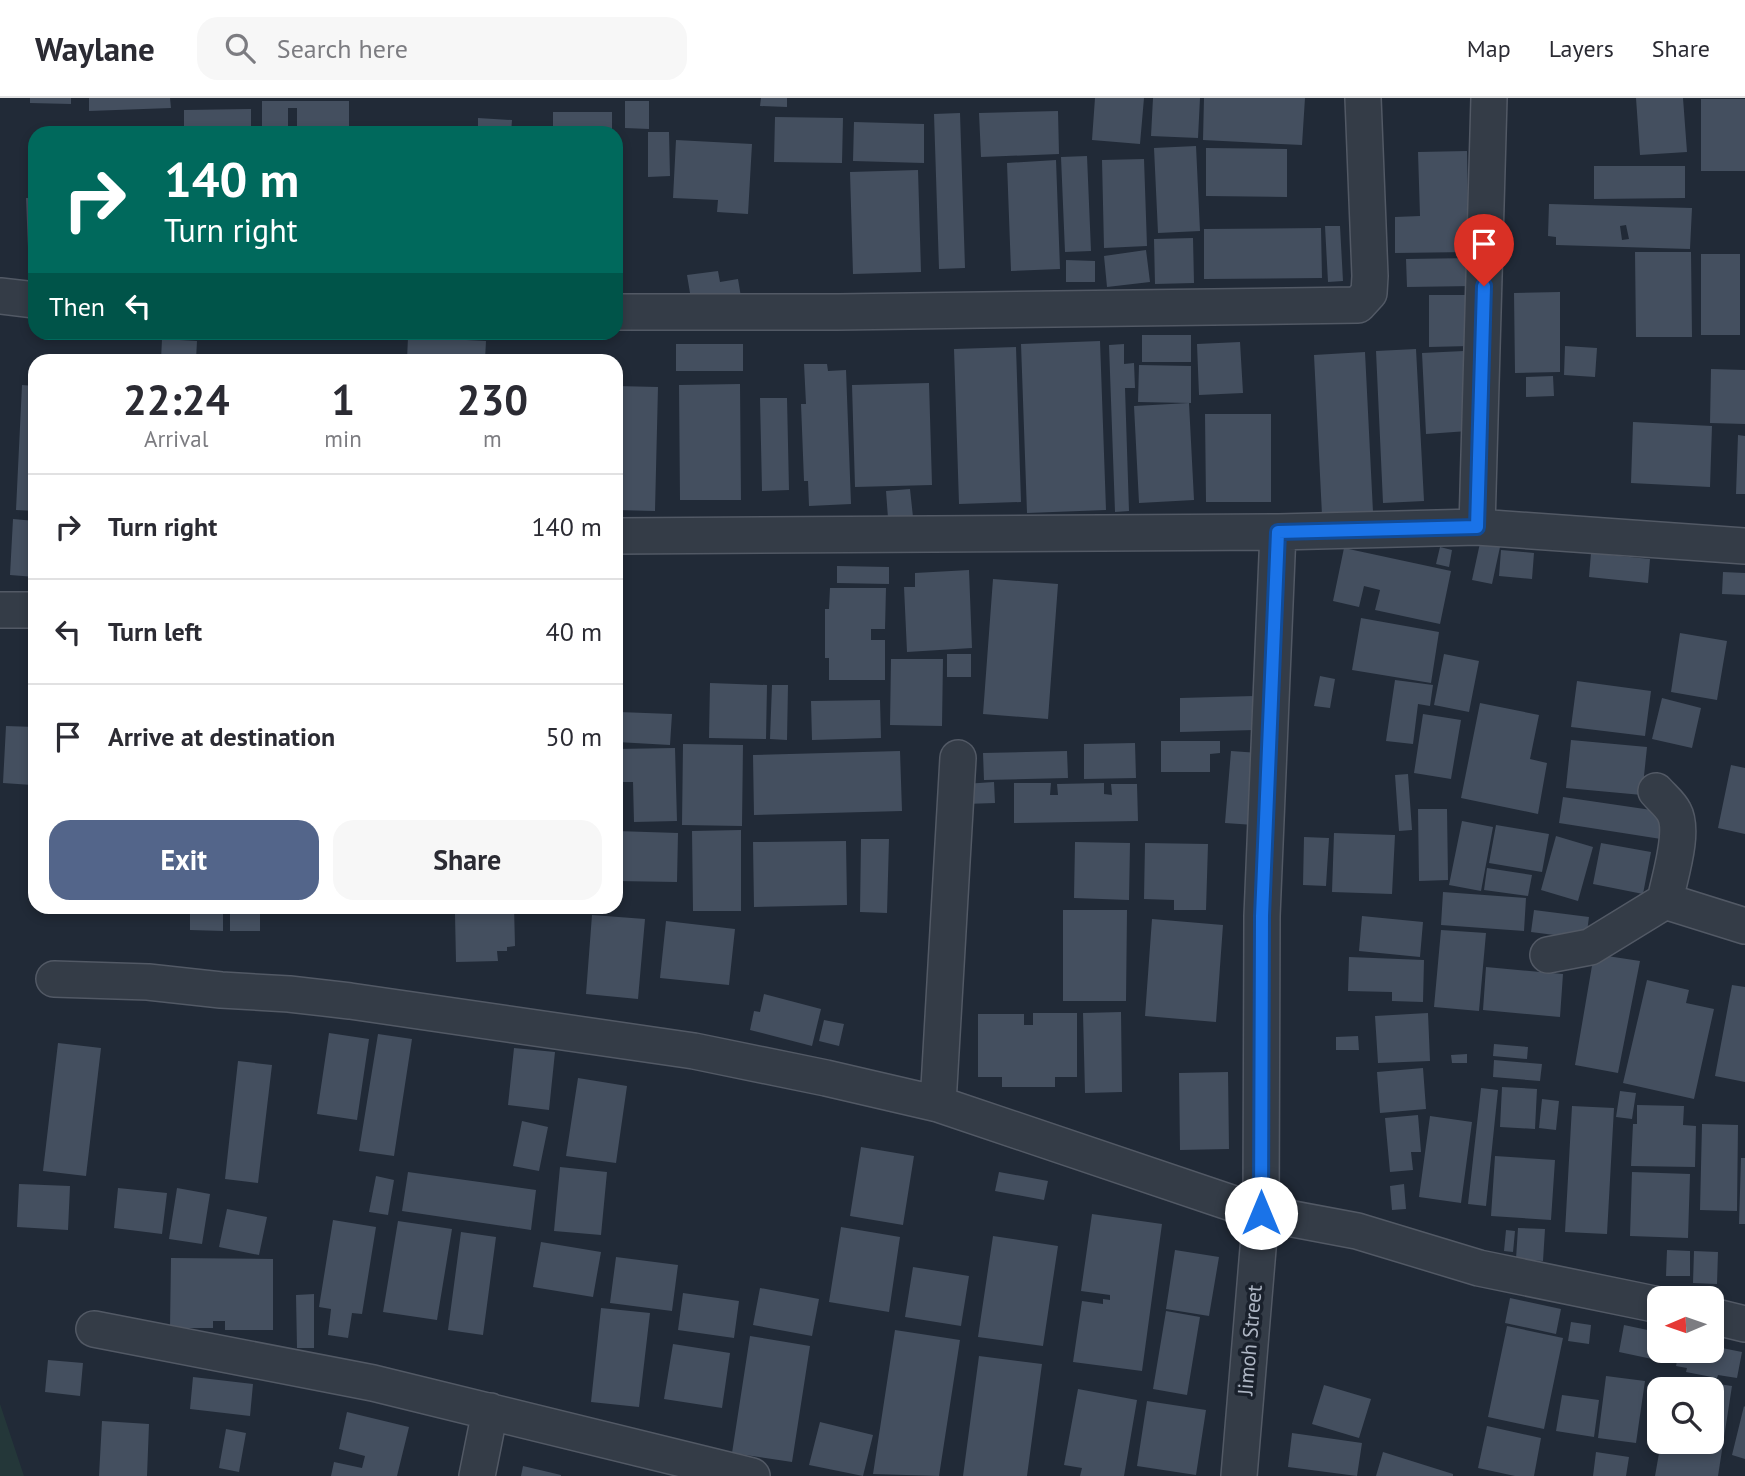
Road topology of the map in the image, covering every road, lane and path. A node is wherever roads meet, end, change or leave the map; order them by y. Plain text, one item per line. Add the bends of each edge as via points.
1 (1363, 98) edge
2 (1489, 98) edge
3 (0, 296) edge
4 (28, 299) edge
5 (623, 312) edge
6 (1477, 527) junction
7 (1278, 532) junction
8 (623, 536) edge
9 (1745, 546) edge
10 (0, 610) edge
11 (28, 610) edge
12 (958, 758) dead end
13 (1656, 791) dead end
14 (1665, 901) junction
15 (1745, 926) edge
16 (1548, 955) dead end
17 (54, 979) dead end
18 (938, 1104) junction
19 (1261, 1213) junction
20 (1647, 1303) edge
21 (1724, 1318) edge
22 (1745, 1324) edge
23 (94, 1329) dead end
24 (490, 1411) junction
25 (477, 1476) edge
26 (752, 1476) edge
27 (1239, 1476) edge

1 - 5 street via 1370,276 1369,293 1357,305
2 - 6 street
3 - 4 street
6 - 7 street
6 - 9 street
7 - 8 street
7 - 19 street, Jimoh Street via 1262,916
10 - 11 street
12 - 18 street
13 - 14 street via 1678,820
14 - 15 street
14 - 16 street via 1590,947
17 - 18 street via 289,994 517,1023 694,1051
18 - 19 street
19 - 20 street via 1357,1231 1479,1268
19 - 27 street, Jimoh Street
21 - 22 street
23 - 24 street via 373,1383
24 - 25 street
24 - 26 street

